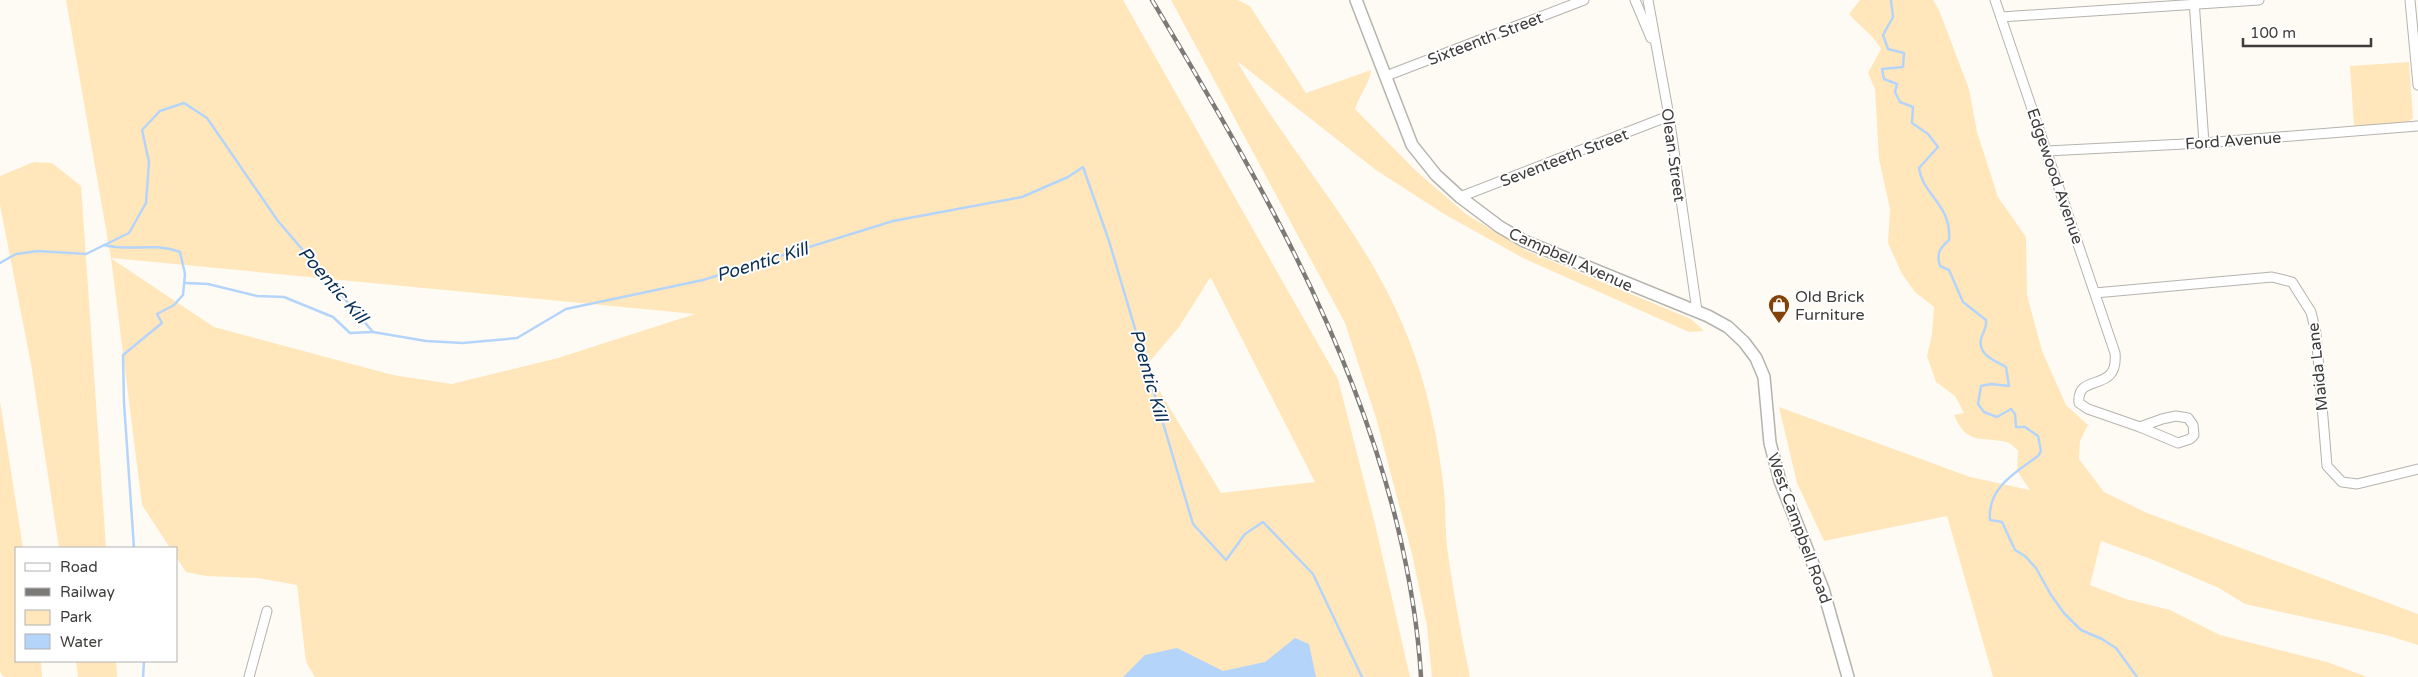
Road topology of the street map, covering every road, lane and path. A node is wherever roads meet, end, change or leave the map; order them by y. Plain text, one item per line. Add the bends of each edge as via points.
1 (1356, 0) edge
2 (1584, 0) edge
3 (1635, 0) edge
4 (1648, 0) edge
5 (1995, 0) edge
6 (2259, 0) edge
7 (2410, 0) edge
8 (2194, 2) edge
9 (2001, 16) junction
10 (1658, 54) junction
11 (1386, 76) junction
12 (2418, 85) edge
13 (1669, 116) junction
14 (2418, 126) edge
15 (2204, 143) junction
16 (2047, 151) junction
17 (1460, 197) junction
18 (2095, 293) junction
19 (1697, 311) junction
20 (1764, 377) joint
21 (2140, 427) junction
22 (2418, 469) edge
23 (267, 611) dead end
24 (249, 677) edge
25 (1848, 677) edge

1 - 11 street, Campbell Avenue
2 - 11 street, Sixteenth Street
3 - 10 street
4 - 10 street, Olean Street
5 - 9 street, Edgewood Avenue
6 - 8 street
7 - 12 street
8 - 9 street
8 - 15 street
9 - 16 street, Edgewood Avenue
10 - 13 street, Olean Street
11 - 17 street, Campbell Avenue via 1412,145 1436,175
13 - 17 street, Seventeeth Street
13 - 19 street, Olean Street
14 - 15 street, Ford Avenue
15 - 16 street, Ford Avenue
16 - 18 street, Edgewood Avenue
17 - 19 street, Campbell Avenue via 1524,242
18 - 21 street, Edgewood Avenue via 2116,363 2108,378 2082,389 2078,394 2079,403
18 - 22 street, Maida Lane via 2272,277 2292,282 2311,312 2316,333 2327,466 2342,482 2357,484
19 - 20 street, Campbell Avenue via 1728,327 1744,342
20 - 25 street, West Campbell Road via 1770,443 1780,481 1823,589
21 - 21 street via 2178,443 2194,435 2194,425 2188,418 2176,416
23 - 24 street

